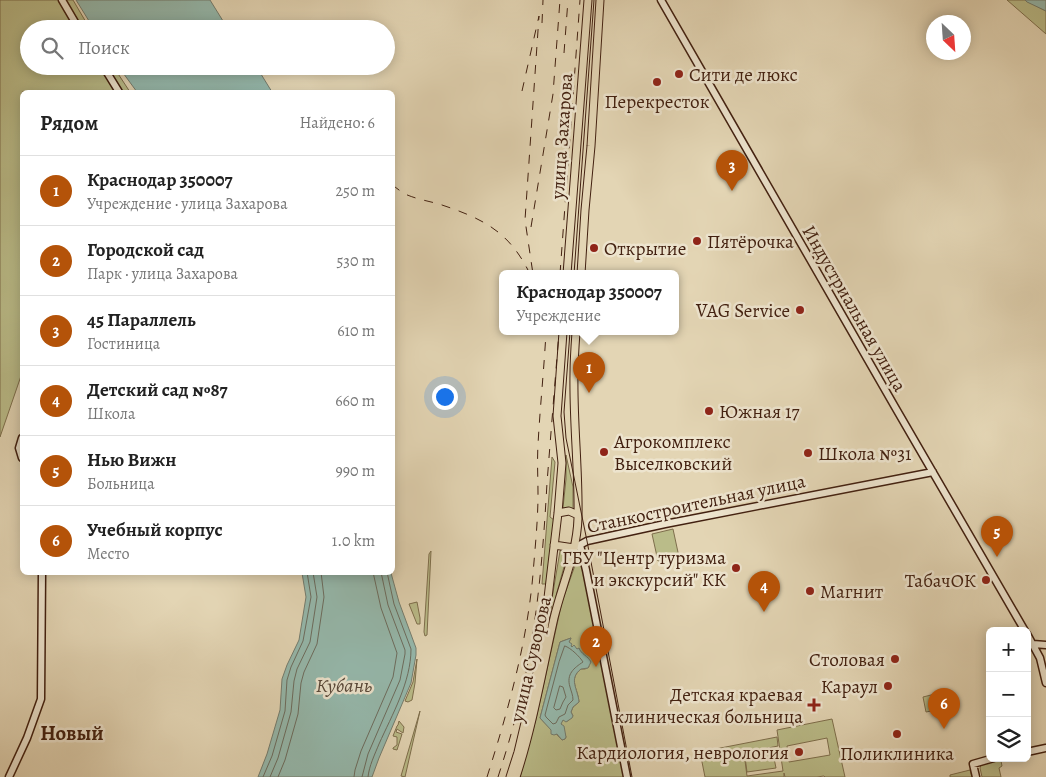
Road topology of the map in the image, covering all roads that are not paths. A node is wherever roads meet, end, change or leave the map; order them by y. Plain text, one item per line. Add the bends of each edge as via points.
1 (62, 0) edge
2 (588, 0) edge
3 (600, 0) edge
4 (661, 0) edge
5 (74, 20) edge
6 (109, 75) edge
7 (118, 90) edge
8 (567, 270) edge
9 (581, 270) edge
10 (563, 335) edge
11 (576, 335) edge
12 (933, 472) junction
13 (558, 513) junction
14 (578, 515) junction
15 (554, 545) junction
16 (577, 546) junction
17 (42, 575) edge
18 (1023, 627) edge
19 (1031, 641) edge
20 (1033, 644) junction
21 (1046, 647) edge
22 (1040, 658) junction
23 (1046, 683) edge
24 (1045, 749) edge
25 (1031, 751) edge
26 (986, 760) edge
27 (981, 761) junction
28 (9, 777) edge
29 (510, 777) edge
30 (516, 777) edge
31 (627, 777) edge
32 (976, 777) edge
33 (980, 777) edge

1 - 5 street
2 - 8 main road, улица Захарова
3 - 9 main road, улица Захарова
4 - 12 street, Индустриальная улица
6 - 7 street
10 - 13 main road via 557,416 562,464
11 - 14 main road via 574,417
12 - 16 street, Станкостроительная улица via 665,524
12 - 18 street, Индустриальная улица
13 - 14 main road via 570,511
13 - 15 main road
14 - 16 main road
15 - 16 main road, Станкостроительная улица
15 - 29 main road, улица Суворова via 537,672
16 - 30 main road, улица Суворова via 555,616
16 - 31 street via 586,570
17 - 28 street via 41,699 28,738
19 - 20 street
20 - 21 street
20 - 22 street
21 - 22 street
22 - 23 street
24 - 25 street
26 - 27 street
27 - 32 street via 973,764
27 - 33 street via 978,766

